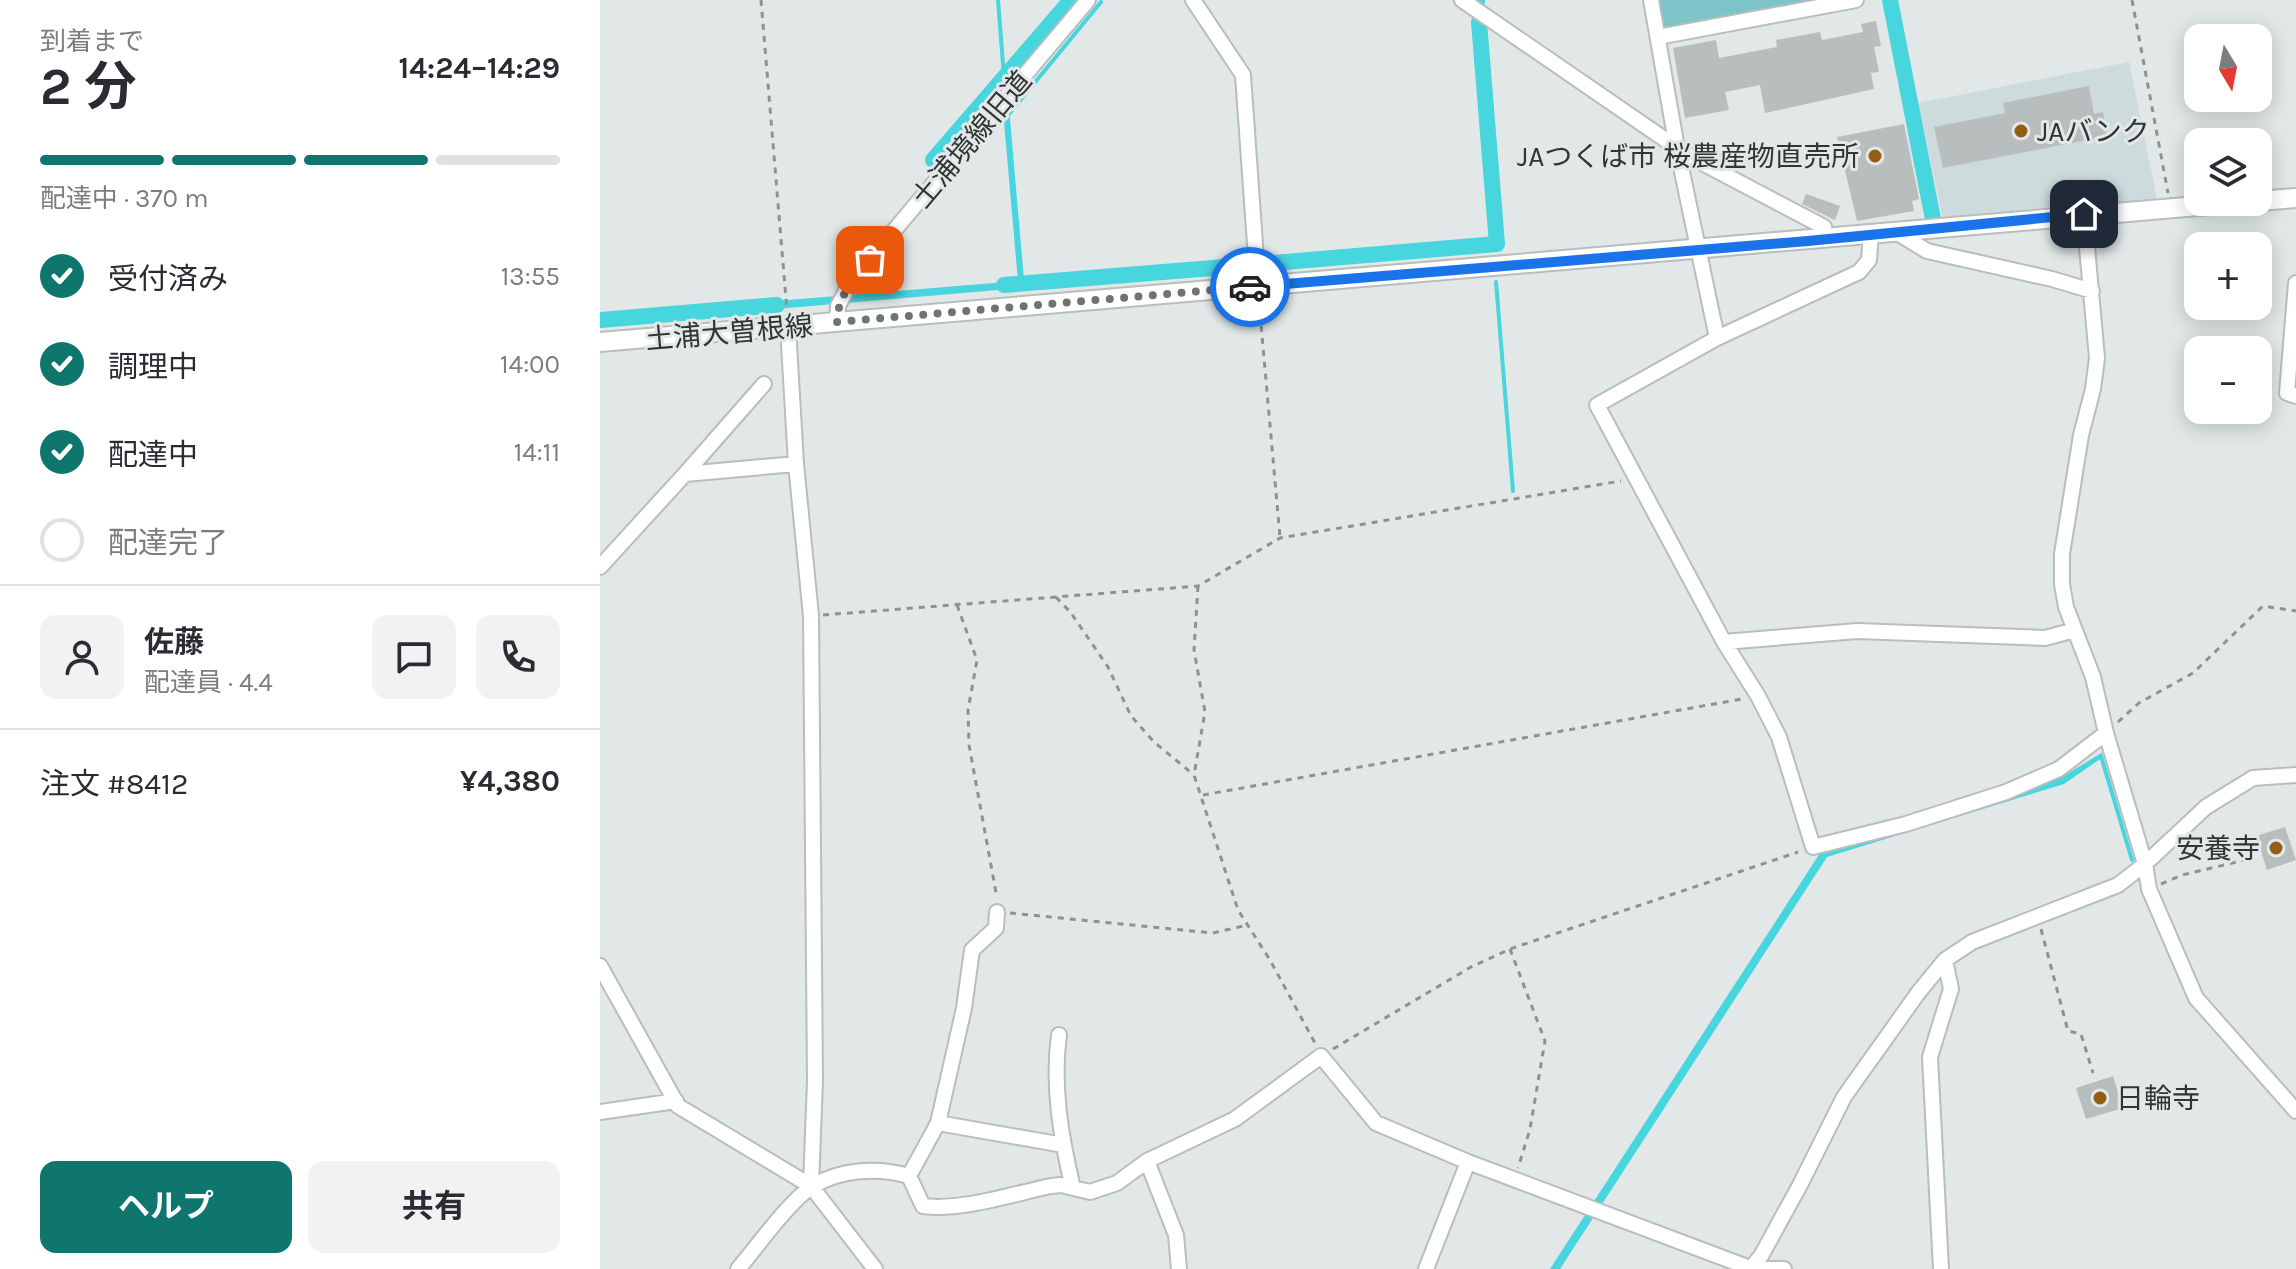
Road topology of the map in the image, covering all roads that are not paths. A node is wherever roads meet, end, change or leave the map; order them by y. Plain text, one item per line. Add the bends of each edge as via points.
1 (1088, 0) edge
2 (1193, 0) edge
3 (1462, 0) edge
4 (1651, 0) edge
5 (1856, 0) edge
6 (1658, 37) junction
7 (1677, 148) junction
8 (2296, 198) edge
9 (2272, 200) edge
10 (2184, 207) edge
11 (2084, 214) junction
12 (1824, 227) dead end
13 (1896, 232) junction
14 (1871, 234) junction
15 (1697, 249) junction
16 (2296, 283) edge
17 (1258, 286) junction
18 (2092, 291) junction
19 (837, 322) junction
20 (788, 327) junction
21 (1717, 338) junction
22 (600, 342) edge
23 (764, 384) dead end
24 (2296, 396) edge
25 (796, 464) junction
26 (690, 474) junction
27 (600, 567) edge
28 (2075, 630) junction
29 (1724, 642) junction
30 (2106, 733) junction
31 (2296, 775) edge
32 (2145, 864) junction
33 (997, 912) road end
34 (1945, 960) junction
35 (600, 966) edge
36 (1059, 1035) dead end
37 (676, 1101) junction
38 (2296, 1111) edge
39 (600, 1112) edge
40 (938, 1123) junction
41 (1063, 1145) junction
42 (1147, 1161) junction
43 (1468, 1162) junction
44 (909, 1176) junction
45 (811, 1186) junction
46 (1073, 1188) junction
47 (738, 1269) edge
48 (875, 1269) edge
49 (1179, 1269) edge
50 (1426, 1269) edge
51 (1750, 1269) edge
52 (1784, 1269) edge
53 (1941, 1269) edge

1 - 19 street, 土浦境線旧道 via 850,283 838,306
2 - 17 street via 1243,75
3 - 7 street
4 - 6 street
5 - 6 street
6 - 7 street
7 - 12 street
7 - 15 street
8 - 9 main road
10 - 11 main road, 土浦大曽根線
11 - 13 main road, 土浦大曽根線
11 - 18 street
13 - 14 main road, 土浦大曽根線
13 - 18 street via 1927,251
14 - 15 main road, 土浦大曽根線
14 - 21 street via 1869,260 1859,272
15 - 17 main road, 土浦大曽根線
15 - 21 street
16 - 24 street via 2287,393
17 - 19 main road, 土浦大曽根線
18 - 28 street via 2097,358 2062,554 2062,584
19 - 20 main road, 土浦大曽根線
20 - 22 main road, 土浦大曽根線
20 - 25 street
21 - 29 street via 1597,405
23 - 26 street
25 - 26 street
25 - 45 street via 811,616
26 - 27 street
28 - 29 street via 2045,638 1857,631
28 - 30 street
29 - 30 street via 1779,737 1813,847 2006,792 2059,769
30 - 32 street
31 - 32 street via 2253,778 2206,807
32 - 34 street via 2118,885 1972,942
32 - 38 street via 2149,889 2196,998
33 - 40 street via 996,928 972,950
34 - 51 street via 1844,1097
34 - 53 street via 1951,989 1930,1057
35 - 37 street
36 - 41 street via 1055,1065
37 - 39 street
37 - 45 street
40 - 41 street
40 - 44 street
41 - 46 street
42 - 43 street via 1235,1119 1321,1056 1376,1123
42 - 46 street via 1117,1183 1090,1192
42 - 49 street via 1176,1235
43 - 50 street
43 - 51 street
44 - 45 street via 845,1172
44 - 46 street via 923,1206 936,1208 1051,1186
45 - 47 street
45 - 48 street
51 - 52 street

